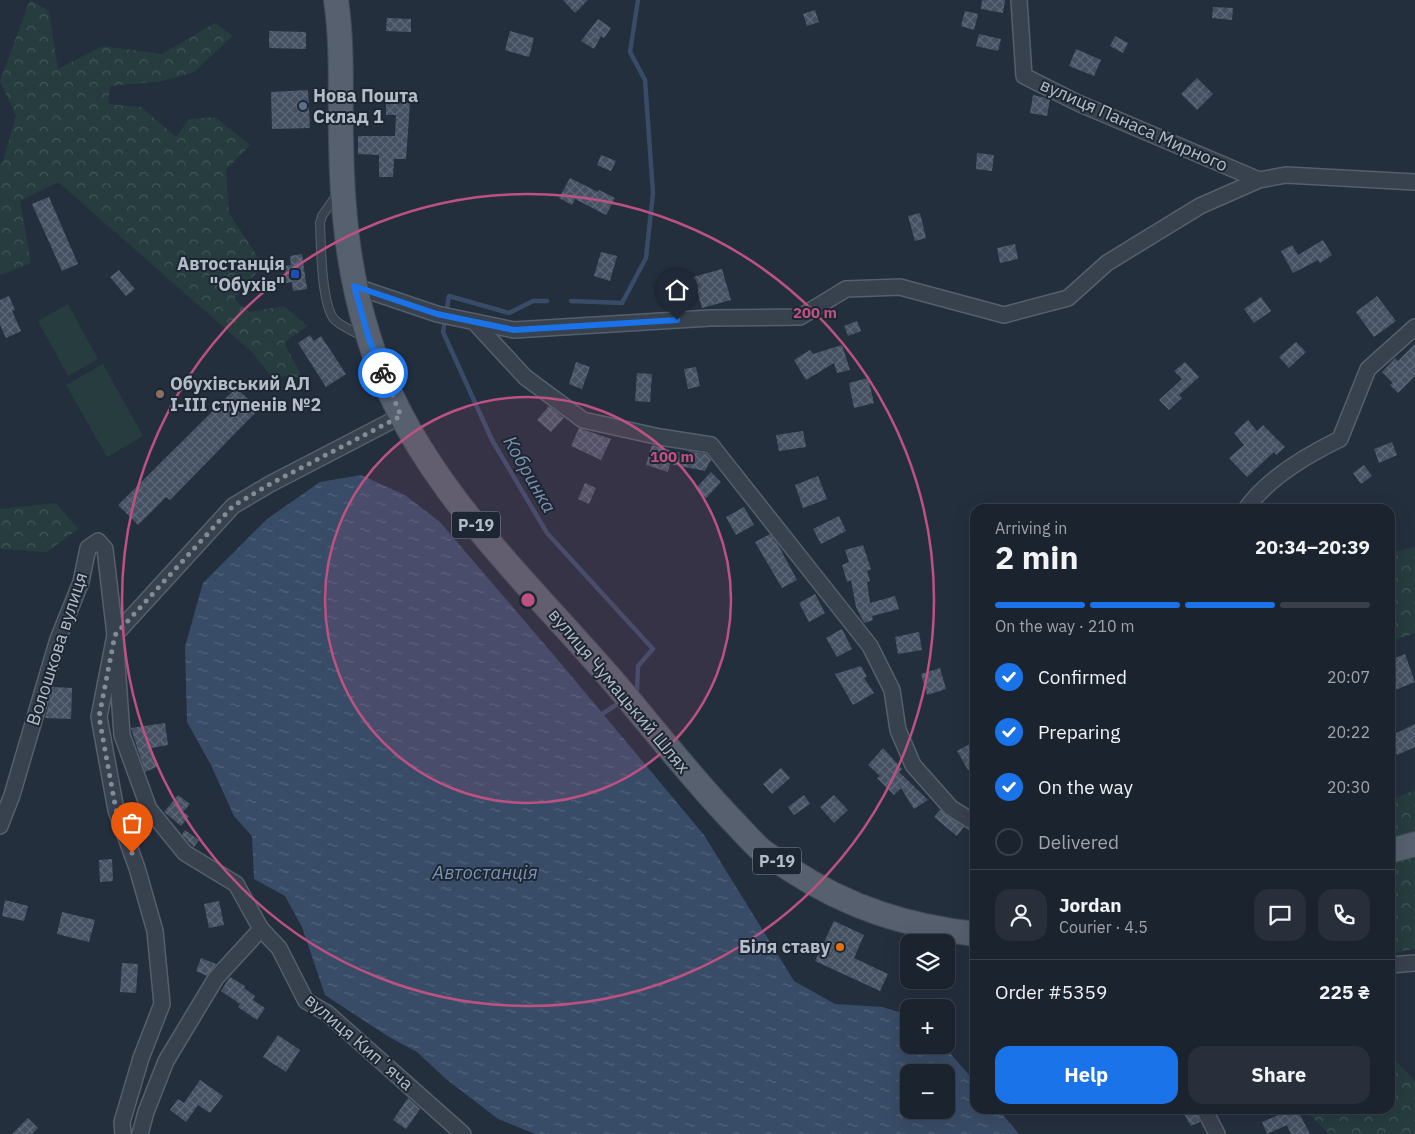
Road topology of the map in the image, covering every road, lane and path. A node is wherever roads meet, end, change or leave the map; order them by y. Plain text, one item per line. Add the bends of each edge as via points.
1 (336, 0) edge
2 (1019, 0) edge
3 (1259, 180) junction
4 (1415, 182) edge
5 (342, 186) junction
6 (354, 286) junction
7 (476, 324) junction
8 (1415, 327) edge
9 (369, 339) junction
10 (401, 416) junction
11 (1249, 504) edge
12 (115, 635) junction
13 (970, 820) edge
14 (0, 826) edge
15 (1415, 844) edge
16 (1395, 850) edge
17 (261, 930) junction
18 (970, 933) edge
19 (1415, 963) edge
20 (1395, 965) edge
21 (1207, 1114) edge
22 (123, 1134) edge
23 (140, 1134) edge
24 (463, 1134) edge
25 (1217, 1134) edge

1 - 5 main road, вулиця Чумацький Шлях / Р-19
2 - 3 street, вулиця Панаса Мирного via 1024,76 1078,103
3 - 4 street via 1286,174
3 - 7 street via 1200,206 1107,263 1068,298 1004,315 900,287 846,289 800,317 710,318 514,330
5 - 6 main road, вулиця Чумацький Шлях / Р-19
5 - 9 lane via 320,223 322,271 334,320
6 - 7 street
6 - 9 main road, вулиця Чумацький Шлях / Р-19
7 - 13 street via 525,377 583,420 711,445 870,646 892,690 898,730 913,765 951,808
8 - 11 street via 1368,369 1340,439 1305,456
9 - 10 main road, вулиця Чумацький Шлях / Р-19
10 - 12 street via 233,506
10 - 18 main road, вулиця Чумацький Шлях / Р-19 via 425,459 477,527 626,696 698,784 762,850 814,885 870,912 919,926
12 - 14 street, Волошкова вулиця via 105,549 98,541 88,548 82,582 58,639
12 - 17 street, вулиця Кипʼяча via 122,734 149,809 185,853 236,884
12 - 22 street via 99,717 116,810 155,931 162,1004 141,1058 122,1122
15 - 16 main road
17 - 23 street via 216,978 171,1053
17 - 24 street, вулиця Кипʼяча via 279,948 306,1001 327,1013
19 - 20 street
21 - 25 street

